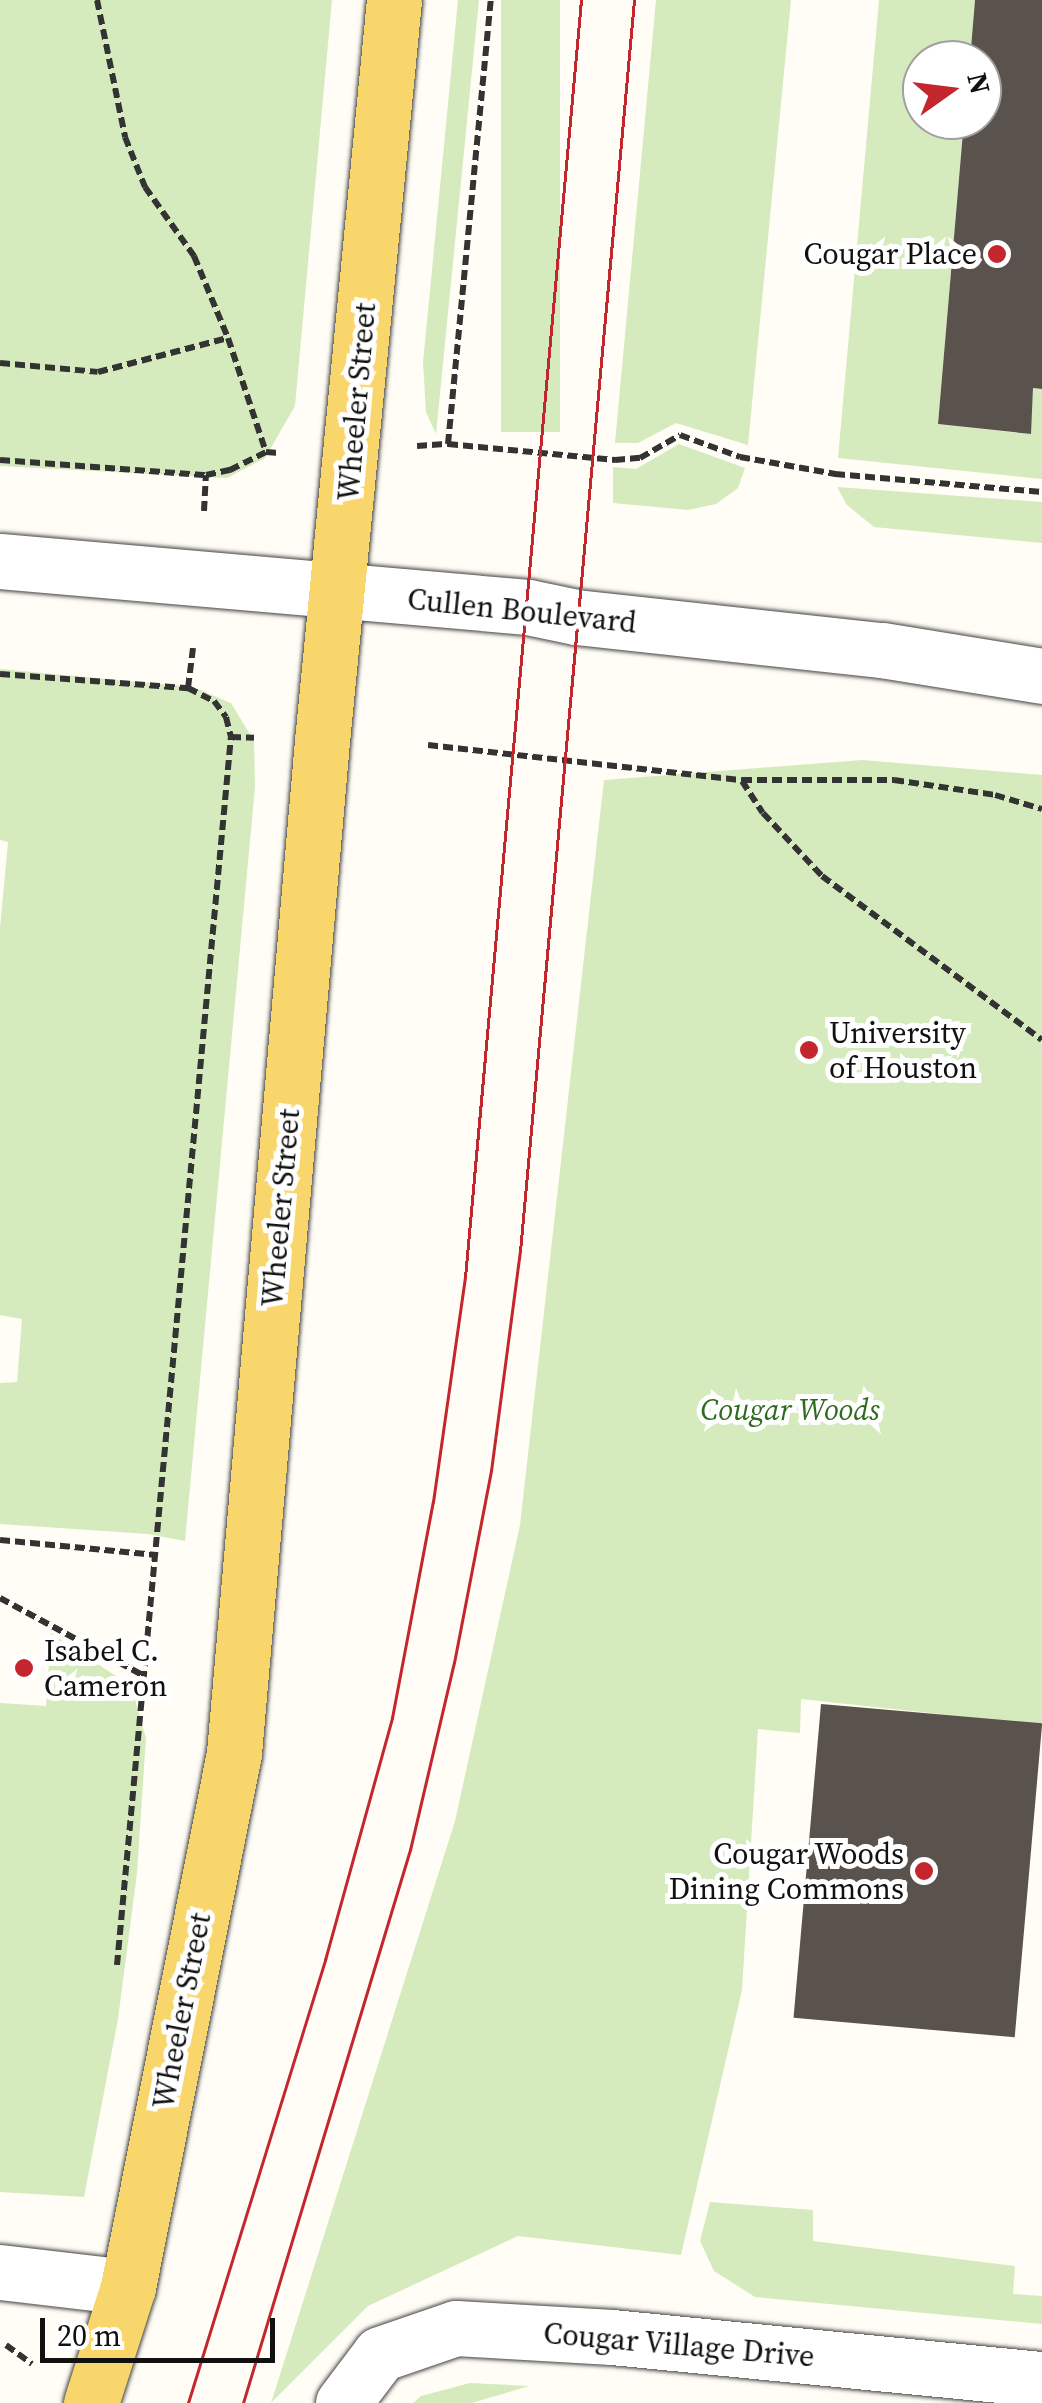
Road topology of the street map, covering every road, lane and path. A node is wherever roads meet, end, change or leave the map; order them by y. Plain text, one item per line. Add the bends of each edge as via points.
1 (97, 0) edge
2 (394, 0) edge
3 (492, 0) edge
4 (228, 338) junction
5 (0, 363) edge
6 (266, 452) junction
7 (288, 454) dead end
8 (0, 460) edge
9 (206, 475) junction
10 (1042, 492) edge
11 (204, 513) dead end
12 (0, 561) edge
13 (338, 592) junction
14 (193, 648) dead end
15 (0, 674) edge
16 (1042, 676) edge
17 (188, 688) junction
18 (231, 737) junction
19 (265, 739) dead end
20 (428, 745) dead end
21 (742, 780) junction
22 (1042, 809) edge
23 (1042, 1040) edge
24 (0, 1540) edge
25 (156, 1556) junction
26 (0, 1598) edge
27 (144, 1676) junction
28 (116, 1972) dead end
29 (0, 2272) edge
30 (128, 2287) junction
31 (0, 2342) edge
32 (1042, 2379) edge
33 (69, 2389) edge
34 (343, 2403) edge

1 - 4 path via 124,137 145,187 194,256
2 - 13 main road, Wheeler Street
3 - 10 path via 448,444 615,460 640,458 680,435 740,457 835,474
4 - 5 path via 98,372
4 - 6 path
6 - 7 path
6 - 9 path
8 - 9 path
9 - 11 path
12 - 13 street, Cullen Boulevard
13 - 16 street, Cullen Boulevard via 528,607
13 - 30 main road, Wheeler Street via 234,1753
14 - 17 path
15 - 17 path
17 - 18 path via 214,701
18 - 19 path
18 - 25 path
20 - 21 path
21 - 22 path via 894,780
21 - 23 path via 822,876
24 - 25 path
25 - 27 path
26 - 27 path
27 - 28 path
29 - 30 street
30 - 33 main road, Wheeler Street
31 - 33 path
32 - 34 street, Cougar Village Drive via 456,2328 380,2354

